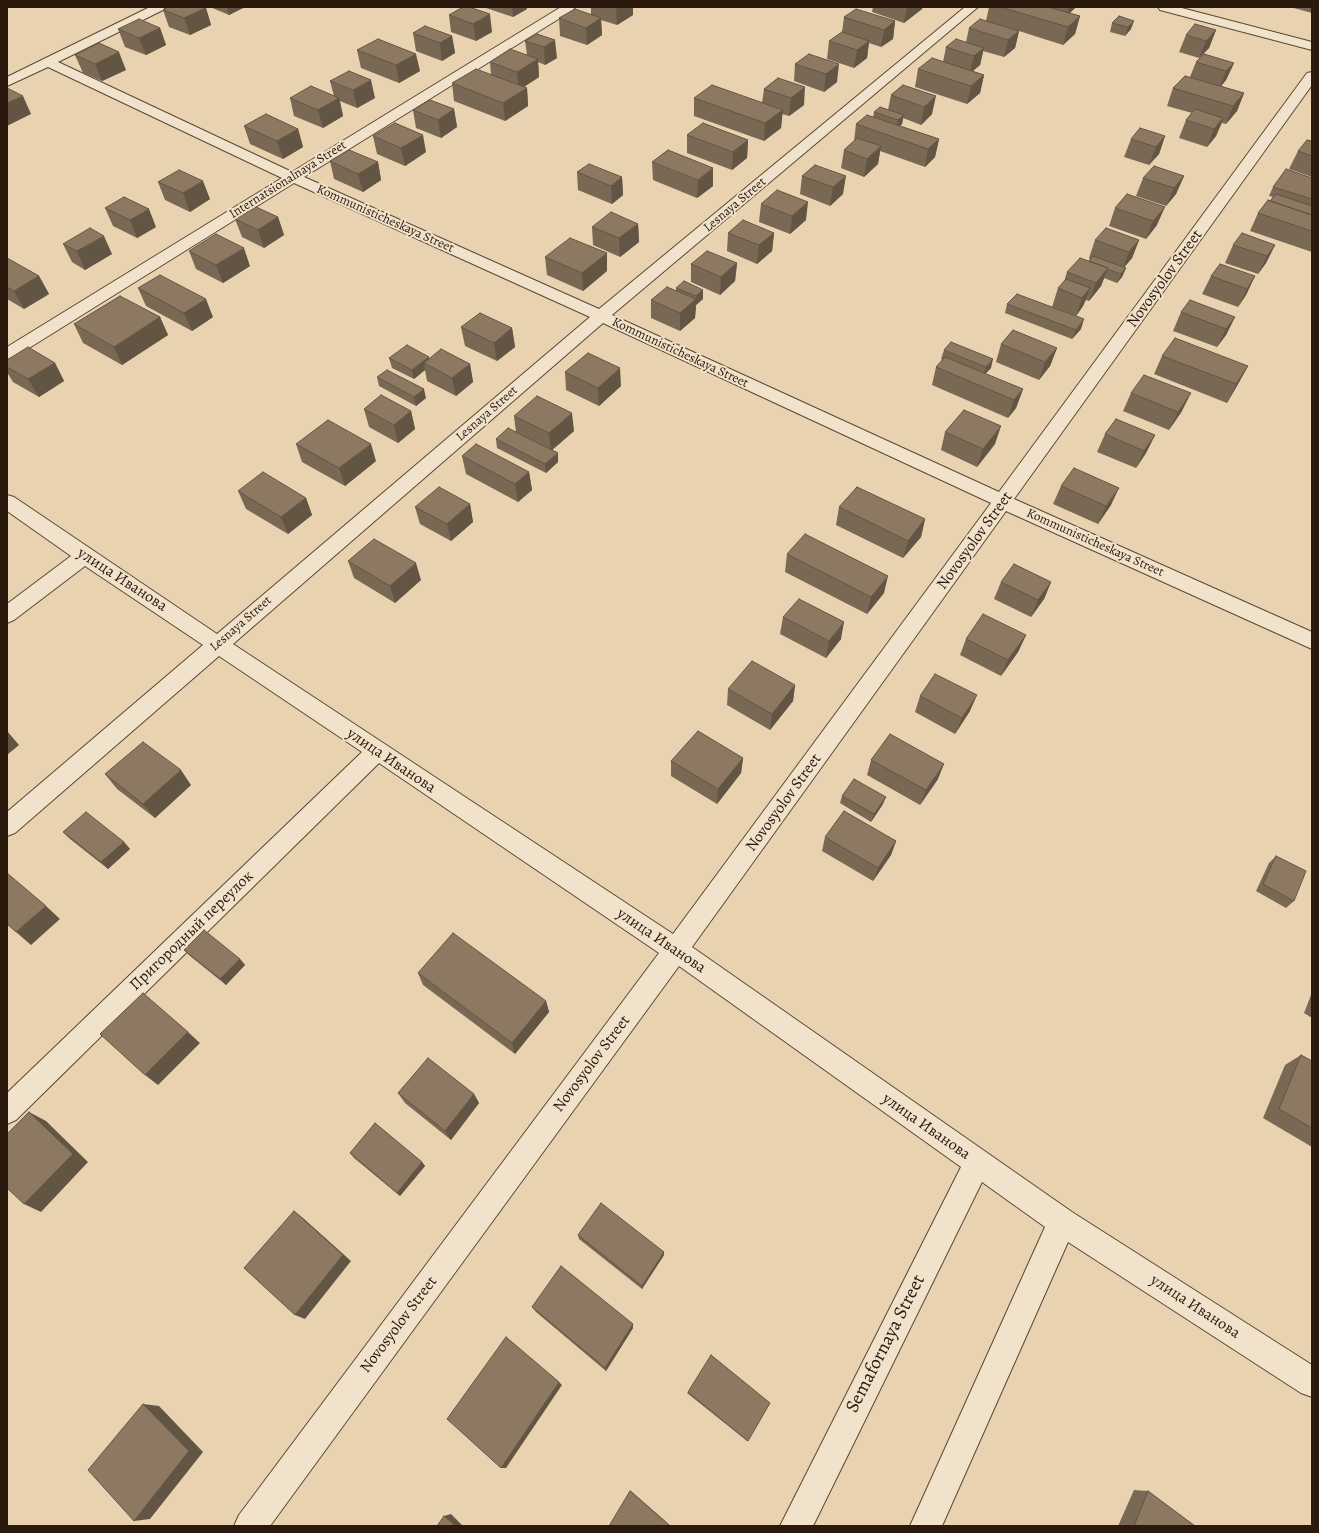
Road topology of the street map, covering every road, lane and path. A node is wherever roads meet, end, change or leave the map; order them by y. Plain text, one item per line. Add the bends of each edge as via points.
1 (159, 7) edge
2 (569, 7) edge
3 (972, 7) edge
4 (1164, 7) edge
5 (1312, 46) edge
6 (50, 62) junction
7 (1312, 76) edge
8 (7, 82) edge
9 (292, 177) junction
10 (601, 316) junction
11 (7, 354) edge
12 (7, 502) edge
13 (1004, 502) junction
14 (85, 556) junction
15 (7, 615) edge
16 (1312, 641) edge
17 (218, 644) junction
18 (377, 751) junction
19 (7, 826) edge
20 (676, 950) junction
21 (7, 1111) edge
22 (977, 1163) junction
23 (1062, 1222) junction
24 (1312, 1382) edge
25 (250, 1526) edge
26 (796, 1526) edge
27 (926, 1526) edge

1 - 6 street
2 - 9 street, Internatsionalnaya Street
3 - 10 street, Lesnaya Street
4 - 5 street
6 - 8 street
6 - 9 street, Kommunisticheskaya Street
7 - 13 street, Novosyolov Street
9 - 10 street, Kommunisticheskaya Street
9 - 11 street, Internatsionalnaya Street
10 - 13 street, Kommunisticheskaya Street
10 - 17 street, Lesnaya Street
12 - 14 street, улица Иванова
13 - 16 street, Kommunisticheskaya Street
13 - 20 street, Novosyolov Street
14 - 15 street
14 - 17 street, улица Иванова
17 - 18 street, улица Иванова
17 - 19 street, Lesnaya Street
18 - 20 street, улица Иванова
18 - 21 street, Пригородный переулок
20 - 22 street, улица Иванова
20 - 25 street, Novosyolov Street
22 - 23 street, улица Иванова
22 - 26 street, Semafornaya Street
23 - 24 street, улица Иванова
23 - 27 street

